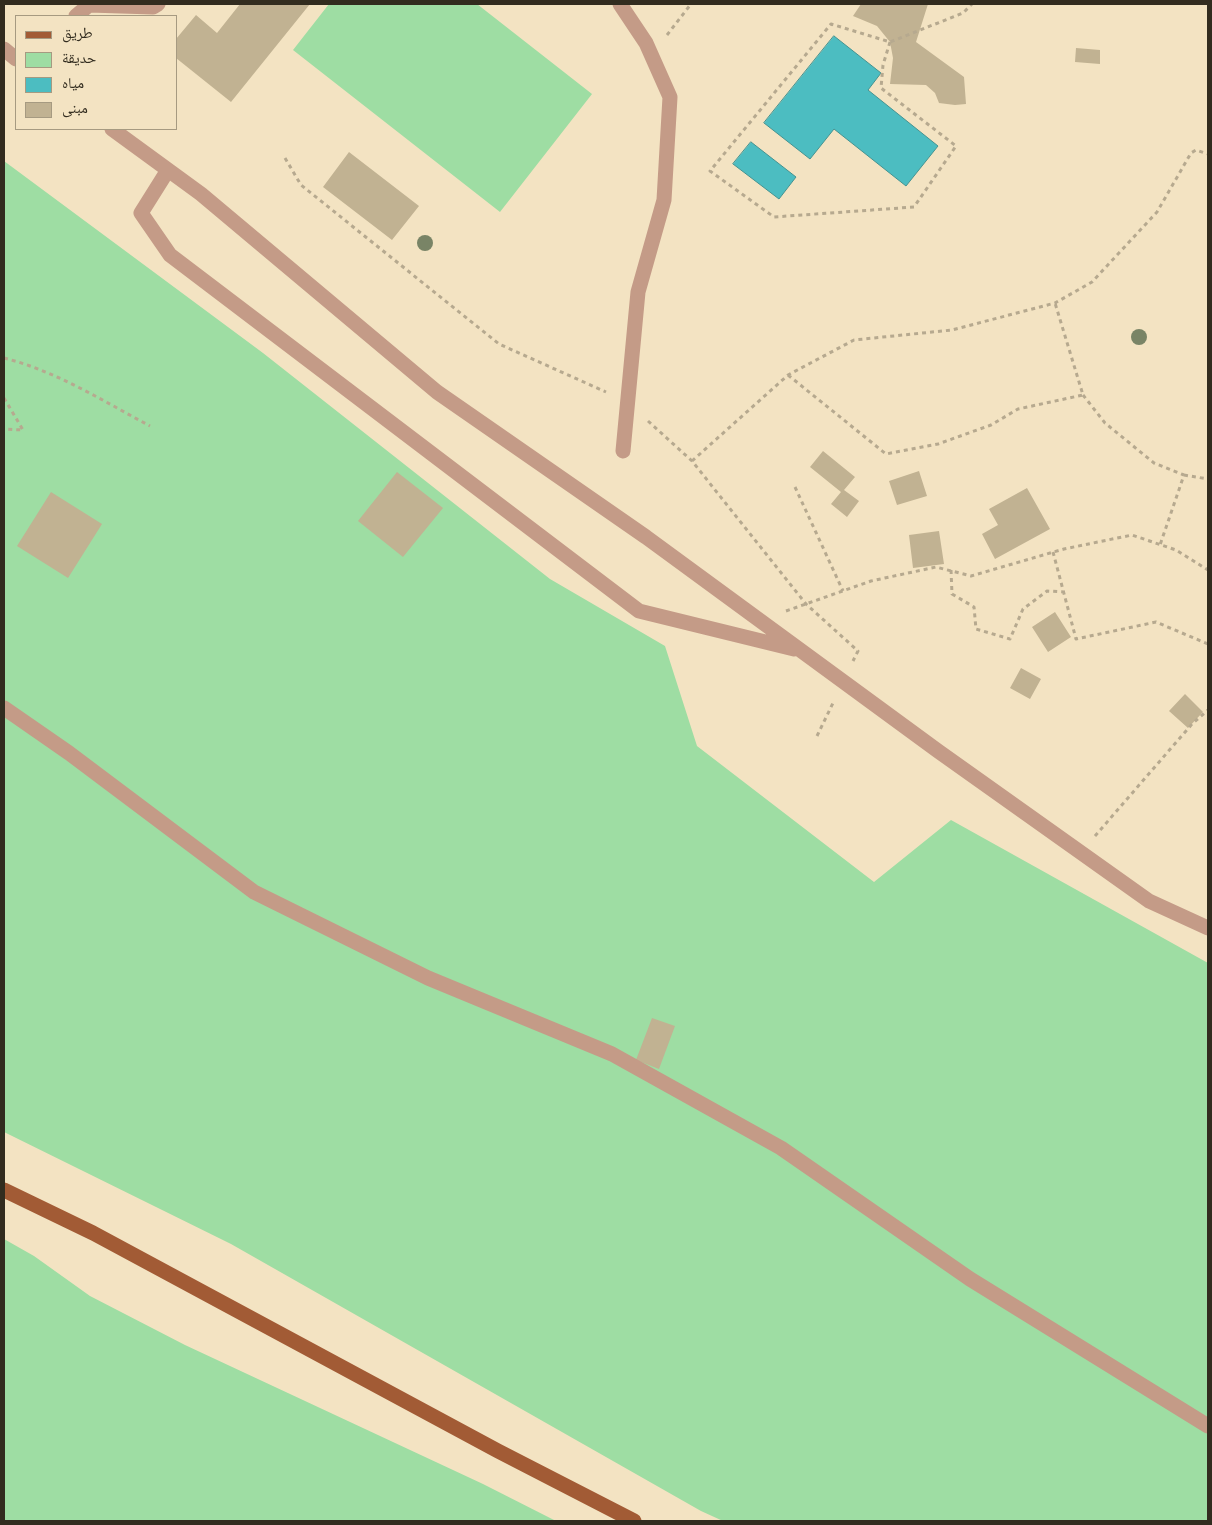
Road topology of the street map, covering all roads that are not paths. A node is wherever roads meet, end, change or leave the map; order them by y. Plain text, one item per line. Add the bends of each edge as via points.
1 (158, 4) edge
2 (620, 4) edge
3 (77, 15) edge
4 (4, 49) edge
5 (15, 57) edge
6 (113, 130) edge
7 (168, 170) junction
8 (623, 452) dead end
9 (802, 651) junction
10 (4, 708) edge
11 (1208, 928) edge
12 (4, 1190) edge
13 (1208, 1426) edge
14 (634, 1521) edge

1 - 3 street via 153,7 89,5
2 - 8 street via 646,43 670,97 664,200 638,292
4 - 5 street
6 - 7 street
7 - 9 street via 438,392
7 - 9 street via 141,213 170,255 638,611
9 - 11 street via 1149,901
10 - 13 street via 254,892 428,978 612,1054 781,1148 970,1279
12 - 14 main road via 93,1233

